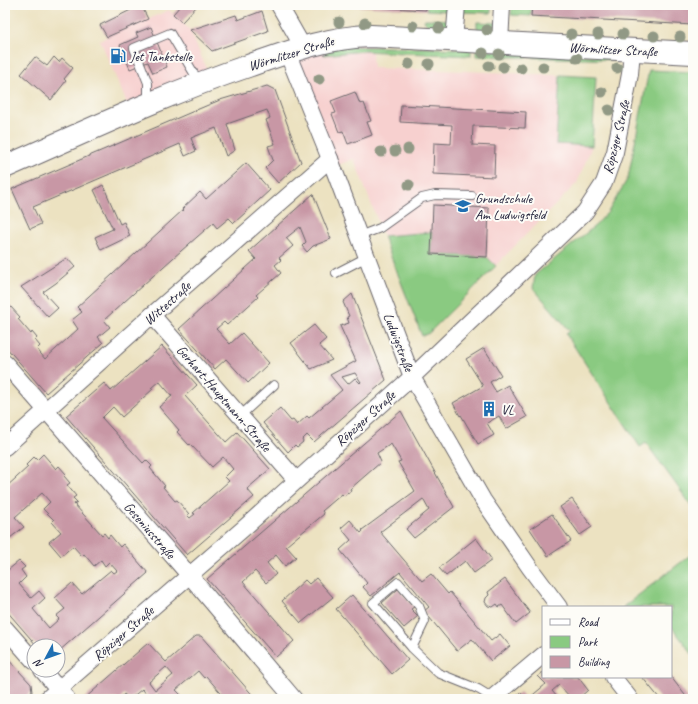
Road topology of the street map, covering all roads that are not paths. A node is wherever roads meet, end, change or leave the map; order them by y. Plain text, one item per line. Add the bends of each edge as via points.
1 (279, 5) edge
2 (457, 5) edge
3 (502, 5) edge
4 (454, 41) junction
5 (500, 43) junction
6 (295, 49) junction
7 (632, 50) junction
8 (693, 53) edge
9 (199, 83) junction
10 (148, 104) junction
11 (330, 159) junction
12 (5, 167) edge
13 (472, 196) dead end
14 (359, 236) junction
15 (367, 257) junction
16 (336, 273) dead end
17 (152, 315) junction
18 (5, 363) edge
19 (412, 377) junction
20 (274, 385) dead end
21 (47, 411) junction
22 (240, 416) junction
23 (5, 447) edge
24 (296, 480) junction
25 (190, 576) junction
26 (559, 606) edge
27 (5, 628) edge
28 (412, 648) junction
29 (26, 652) edge
30 (542, 657) edge
31 (47, 678) edge
32 (614, 678) edge
33 (58, 696) edge
34 (492, 698) edge
35 (294, 699) edge
36 (630, 699) edge

1 - 6 street, Ludwigstraße
2 - 4 street
3 - 5 street
4 - 5 street, Wörmlitzer Straße
4 - 6 street, Wörmlitzer Straße via 358,36 338,38
5 - 7 street, Wörmlitzer Straße
6 - 9 street, Wörmlitzer Straße
6 - 11 street, Ludwigstraße
7 - 8 street, Wörmlitzer Straße
7 - 19 street, Röpziger Straße via 615,152 604,184 585,212
9 - 10 street, Wörmlitzer Straße
9 - 10 lane via 170,33 134,48 148,83
10 - 12 street, Wörmlitzer Straße
11 - 14 street, Ludwigstraße
11 - 17 street, Wittestraße
13 - 14 lane via 435,195 422,198 380,228
14 - 15 street, Ludwigstraße
15 - 16 lane
15 - 19 street, Ludwigstraße
17 - 21 street, Wittestraße
17 - 22 street, Gerhart-Hauptmann-Straße
18 - 21 street, Geseniusstraße
19 - 24 street, Röpziger Straße
19 - 26 street, Ludwigstraße via 483,500
20 - 22 lane
21 - 23 street, Wittestraße
21 - 25 street, Geseniusstraße
22 - 24 street, Gerhart-Hauptmann-Straße
24 - 25 street, Röpziger Straße
25 - 33 street, Röpziger Straße
25 - 35 street, Geseniusstraße
27 - 29 street
28 - 28 lane via 373,603 398,582 419,606 425,621
28 - 34 lane via 438,673 478,689
30 - 34 street
31 - 33 street
32 - 36 street

